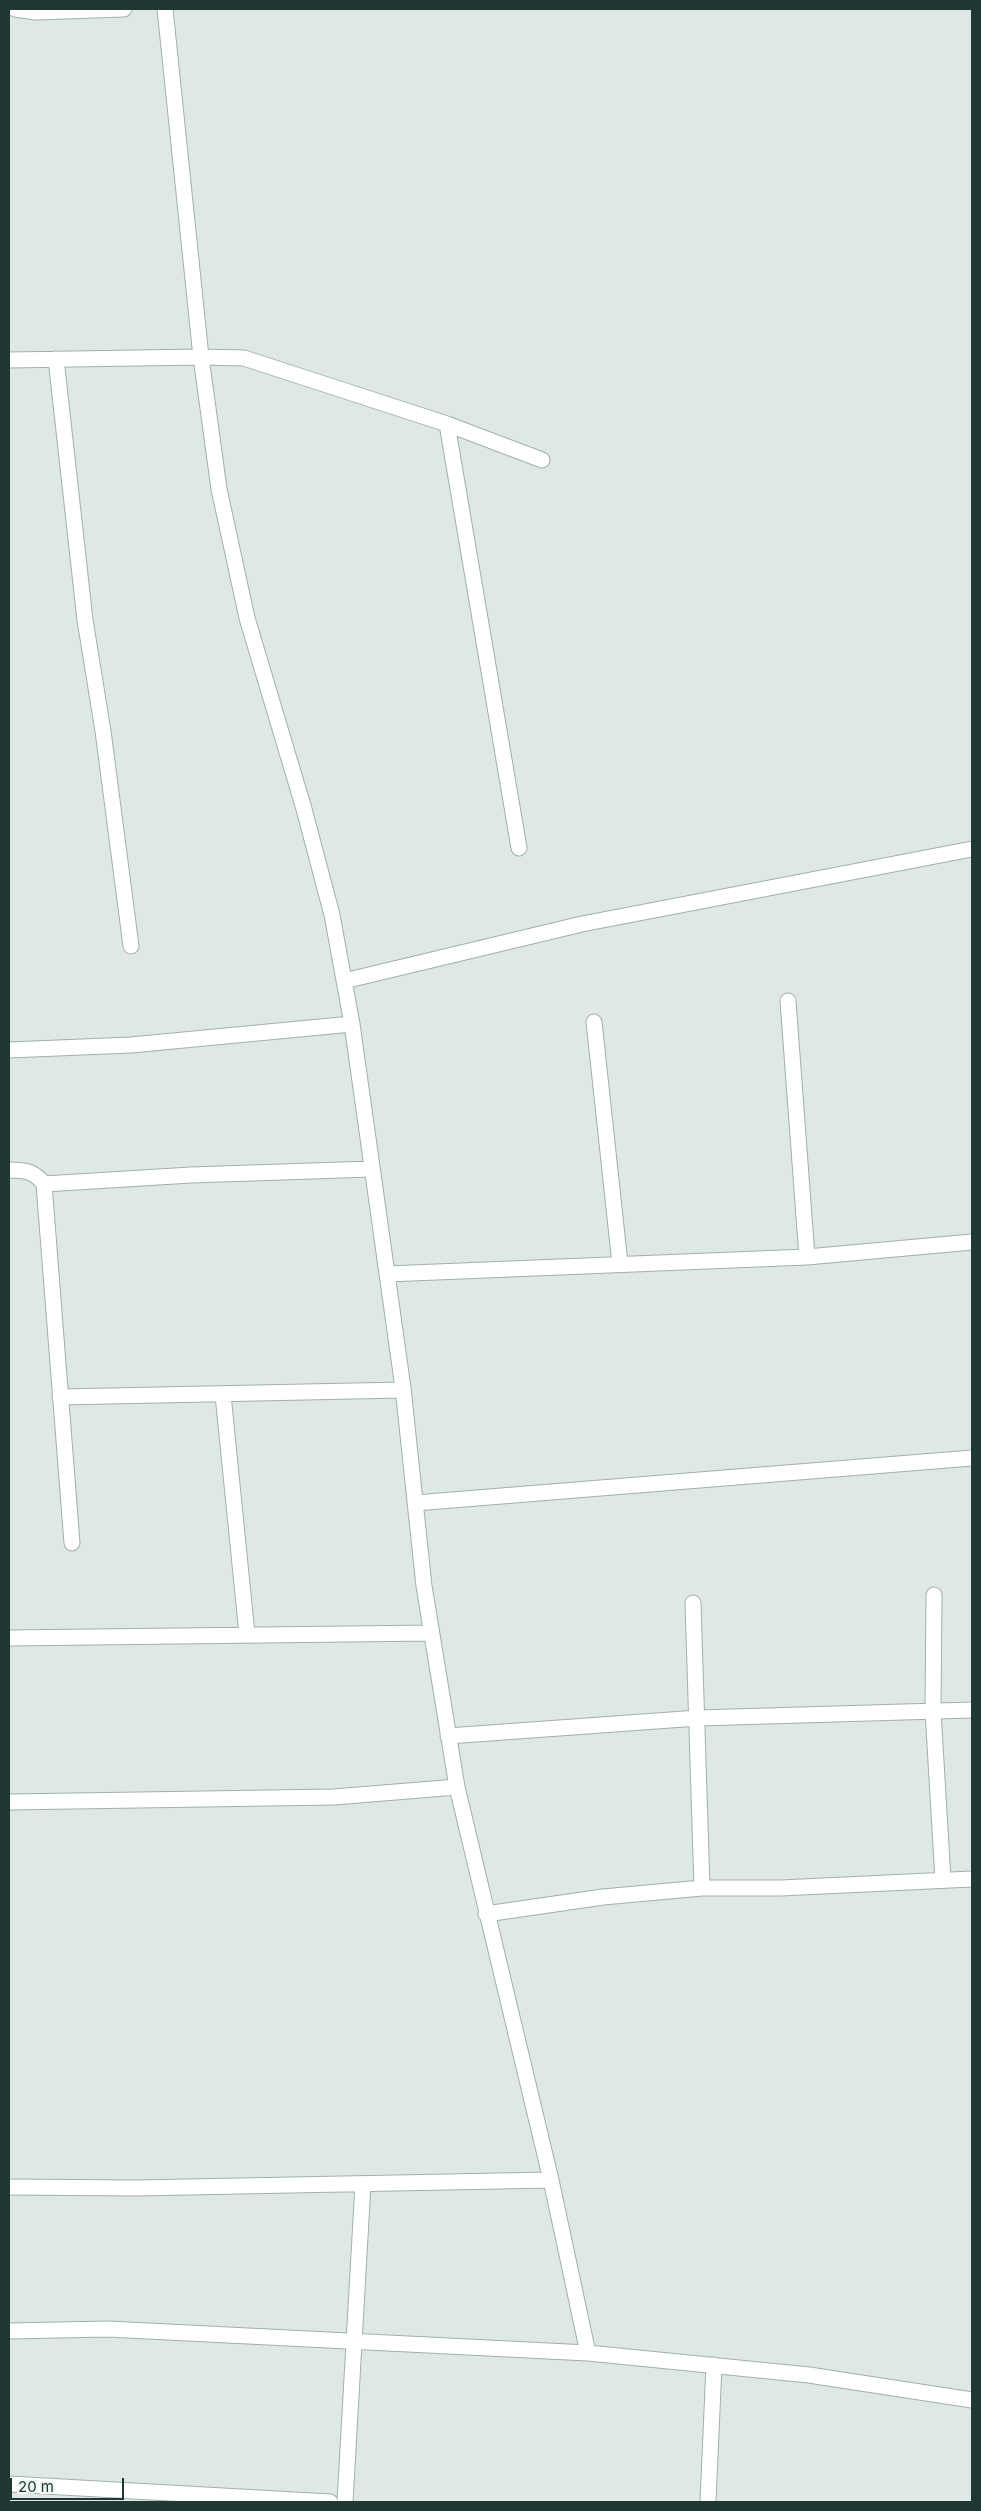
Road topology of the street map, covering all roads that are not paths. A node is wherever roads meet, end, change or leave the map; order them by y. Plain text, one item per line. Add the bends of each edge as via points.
1 (15, 9) edge
2 (124, 9) edge
3 (166, 9) edge
4 (201, 356) junction
5 (56, 359) junction
6 (9, 360) edge
7 (447, 424) junction
8 (542, 460) dead end
9 (519, 848) dead end
10 (972, 849) edge
11 (131, 946) dead end
12 (344, 981) junction
13 (788, 1001) dead end
14 (594, 1022) dead end
15 (352, 1024) junction
16 (9, 1050) edge
17 (372, 1169) junction
18 (9, 1170) edge
19 (44, 1184) junction
20 (972, 1242) edge
21 (808, 1257) junction
22 (620, 1264) junction
23 (387, 1274) junction
24 (403, 1390) junction
25 (222, 1394) junction
26 (60, 1397) junction
27 (972, 1458) edge
28 (415, 1503) junction
29 (72, 1543) dead end
30 (934, 1595) dead end
31 (693, 1603) dead end
32 (431, 1633) junction
33 (247, 1634) junction
34 (9, 1638) edge
35 (972, 1710) edge
36 (933, 1711) junction
37 (698, 1718) junction
38 (448, 1736) junction
39 (456, 1787) junction
40 (9, 1802) edge
41 (972, 1879) edge
42 (943, 1880) junction
43 (702, 1888) junction
44 (486, 1914) junction
45 (551, 2180) junction
46 (362, 2184) junction
47 (9, 2186) edge
48 (9, 2331) edge
49 (354, 2343) junction
50 (588, 2353) junction
51 (714, 2365) junction
52 (972, 2400) edge
53 (9, 2484) edge
54 (330, 2502) edge
55 (345, 2502) edge
56 (708, 2502) edge

1 - 2 street via 36,12
3 - 4 street
4 - 5 street
4 - 7 street via 244,358
4 - 12 street via 219,489 247,618 304,809 332,915
5 - 6 street
5 - 11 street via 85,620
7 - 8 street
7 - 9 street
10 - 12 street via 582,924
12 - 15 street
13 - 21 street
14 - 22 street
15 - 16 street via 141,1044
15 - 17 street
17 - 19 street
17 - 23 street
18 - 19 street via 24,1170 37,1175
19 - 26 street
20 - 21 street
21 - 22 street
22 - 23 street
23 - 24 street
24 - 25 street
24 - 28 street
25 - 26 street
25 - 33 street
26 - 29 street
27 - 28 street
28 - 32 street
30 - 36 street
31 - 37 street
32 - 33 street
32 - 38 street
33 - 34 street
35 - 36 street
36 - 37 street
36 - 42 street
37 - 38 street
37 - 43 street
38 - 39 street
39 - 40 street via 334,1797
39 - 44 street
41 - 42 street
42 - 43 street via 781,1888
43 - 44 street via 603,1897
44 - 45 street
45 - 46 street
45 - 50 street
46 - 47 street via 136,2188
46 - 49 street
48 - 49 street via 108,2330
49 - 50 street
49 - 55 street
50 - 51 street
51 - 52 street via 809,2375
51 - 56 street
53 - 54 street

